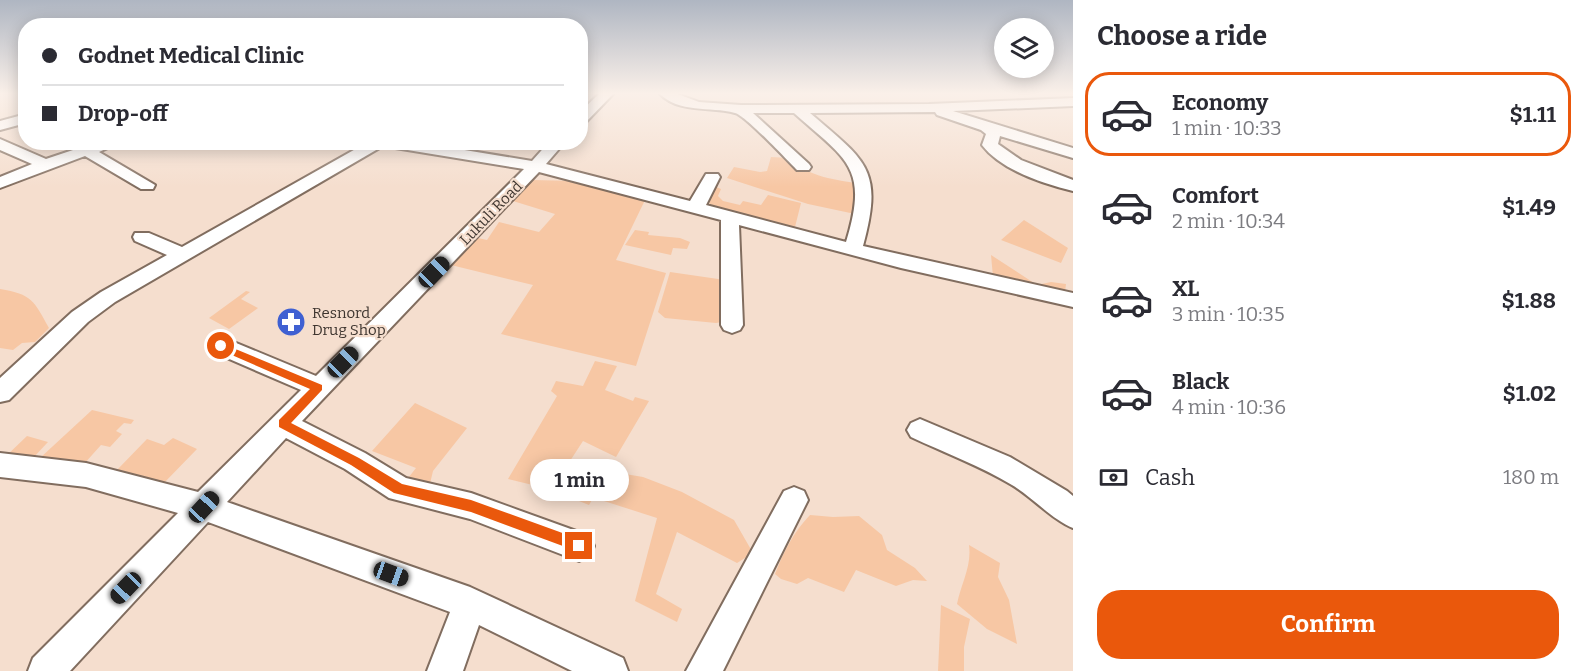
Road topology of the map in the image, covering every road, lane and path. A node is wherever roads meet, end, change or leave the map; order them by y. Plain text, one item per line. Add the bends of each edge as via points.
1 (757, 124) edge
2 (815, 124) edge
3 (978, 124) edge
4 (986, 127) junction
5 (0, 144) edge
6 (90, 150) edge
7 (368, 150) edge
8 (433, 150) edge
9 (550, 150) edge
10 (87, 151) junction
11 (1073, 153) edge
12 (45, 164) junction
13 (535, 166) junction
14 (803, 167) dead end
15 (712, 177) dead end
16 (0, 183) edge
17 (147, 185) dead end
18 (1073, 186) edge
19 (696, 207) junction
20 (730, 216) junction
21 (142, 237) dead end
22 (853, 249) junction
23 (185, 253) junction
24 (1073, 300) edge
25 (732, 325) dead end
26 (221, 346) dead end
27 (318, 387) junction
28 (0, 393) edge
29 (283, 424) junction
30 (920, 430) dead end
31 (0, 465) edge
32 (794, 500) dead end
33 (204, 507) junction
34 (1073, 514) edge
35 (579, 546) dead end
36 (470, 603) junction
37 (46, 671) edge
38 (446, 671) edge
39 (610, 671) edge
40 (704, 671) edge

1 - 14 street
2 - 22 street via 851,157 863,175 866,196
3 - 4 street
4 - 11 street
4 - 18 street via 994,133 990,145 993,150
5 - 12 street
6 - 10 street
7 - 23 street
8 - 13 street
9 - 13 street, Lukuli Road
10 - 12 street
10 - 17 street
12 - 16 street
13 - 19 street
13 - 27 street, Lukuli Road
15 - 19 street
19 - 20 street
20 - 22 street
20 - 25 street
21 - 23 street
22 - 24 street
23 - 28 street via 80,317
26 - 27 street
27 - 29 street, Lukuli Road
29 - 33 street, Lukuli Road
29 - 35 street via 399,489 471,506
30 - 34 street via 1031,480
31 - 33 street via 86,475
32 - 40 street
33 - 36 street
33 - 37 street, Lukuli Road
36 - 38 street
36 - 39 street

